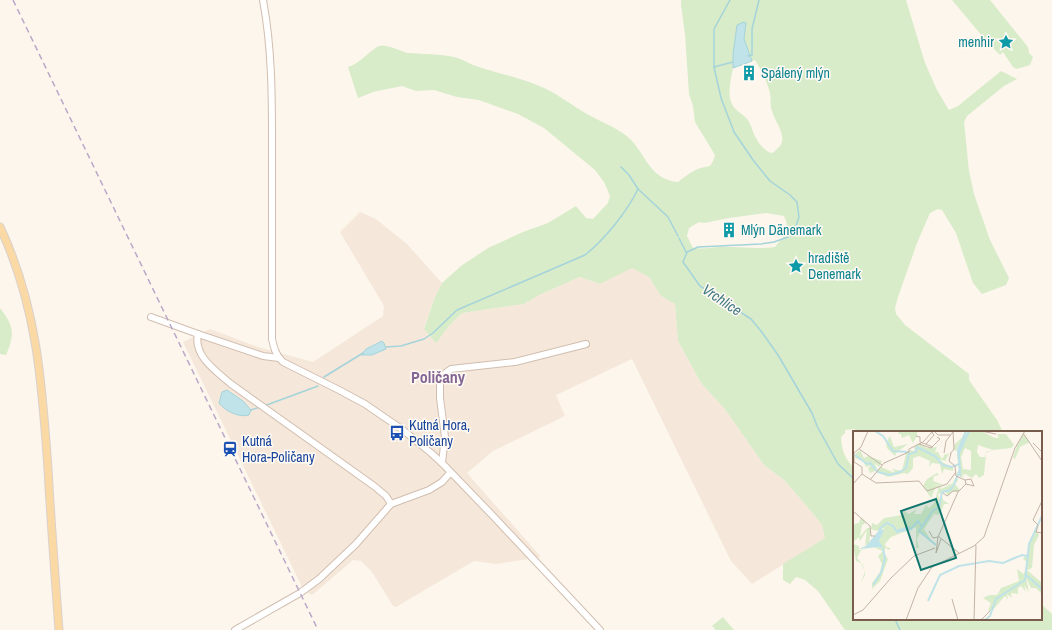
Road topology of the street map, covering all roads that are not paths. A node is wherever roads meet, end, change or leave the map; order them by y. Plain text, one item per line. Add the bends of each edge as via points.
1 (263, 0) edge
2 (0, 227) edge
3 (151, 317) dead end
4 (198, 334) junction
5 (586, 344) dead end
6 (279, 358) junction
7 (442, 463) junction
8 (450, 473) junction
9 (391, 504) junction
10 (59, 630) edge
11 (235, 630) edge
12 (600, 630) edge

1 - 6 street via 271,82 272,339
2 - 10 main road via 23,286 38,358 43,396
3 - 4 street
4 - 6 street via 264,356
4 - 9 street via 196,342 199,350 212,368 374,486
5 - 7 street via 522,361 451,369 446,372 441,378 439,394 445,437
6 - 7 street via 287,365 370,408 403,430
7 - 8 street
8 - 9 street via 429,490
8 - 12 street
9 - 11 street via 356,544 319,579 300,593

